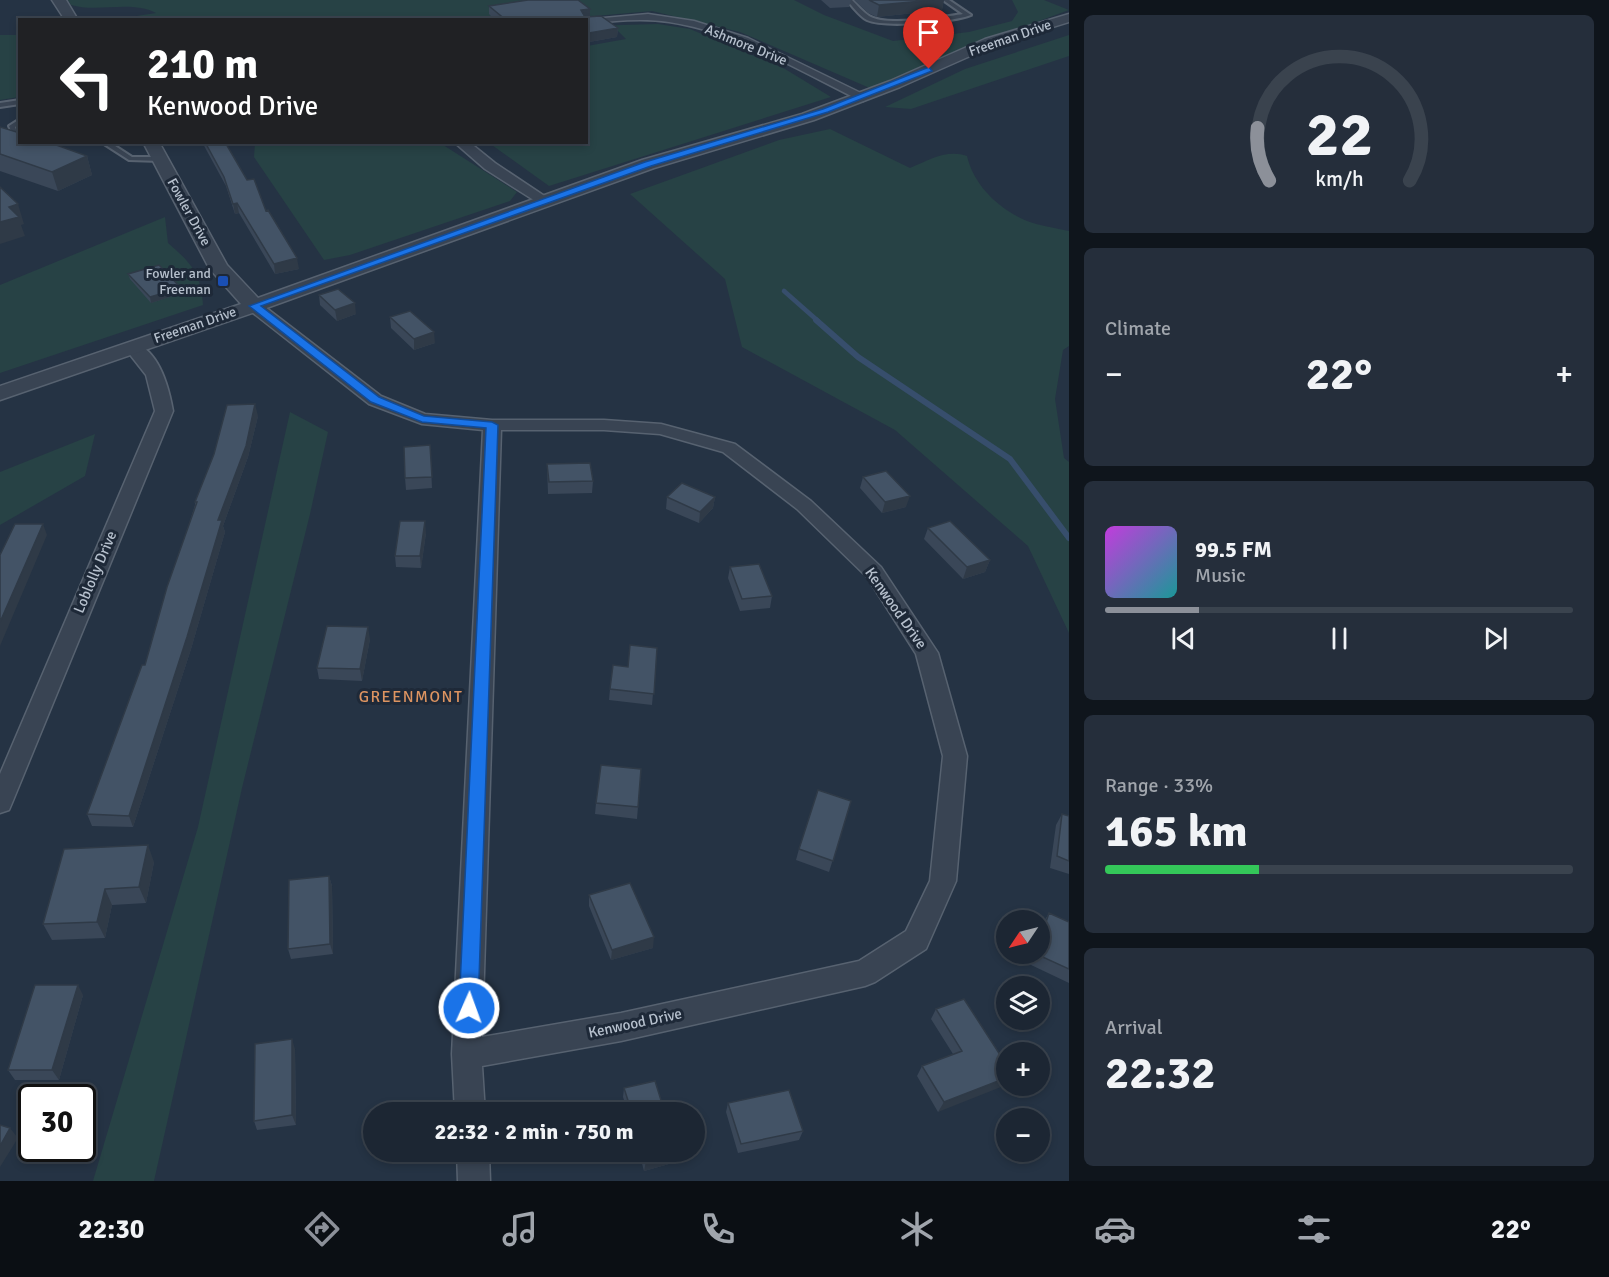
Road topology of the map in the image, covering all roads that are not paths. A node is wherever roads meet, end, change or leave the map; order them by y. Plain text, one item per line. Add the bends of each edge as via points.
1 (59, 0) edge
2 (849, 0) edge
3 (946, 0) edge
4 (71, 18) edge
5 (1069, 18) edge
6 (588, 21) edge
7 (863, 97) junction
8 (18, 102) edge
9 (0, 105) edge
10 (18, 122) edge
11 (18, 138) edge
12 (107, 144) edge
13 (152, 144) edge
14 (462, 144) edge
15 (160, 159) junction
16 (546, 201) junction
17 (254, 306) junction
18 (132, 347) junction
19 (0, 393) edge
20 (492, 425) junction
21 (0, 803) edge
22 (467, 1054) junction
23 (469, 1102) edge
24 (473, 1162) edge
25 (474, 1181) edge

1 - 4 street
2 - 3 lane via 869,19 968,15
5 - 7 street, Freeman Drive via 990,42
6 - 7 street, Ashmore Drive via 668,19 709,28
7 - 16 street, Freeman Drive via 648,164
8 - 9 lane
10 - 11 lane via 12,126
12 - 15 lane via 130,159
13 - 15 street, Fowler Drive
14 - 16 street
15 - 17 street, Fowler Drive via 219,268
16 - 17 street, Freeman Drive
17 - 18 street, Freeman Drive
17 - 20 street, Kenwood Drive via 375,400 422,419
18 - 19 street, Freeman Drive
18 - 21 street, Loblolly Drive via 148,361 160,388 164,411
20 - 22 street
20 - 22 street, Kenwood Drive via 661,429 729,448 804,505 874,572 927,653 955,756 943,881 916,939 865,973 621,1027
22 - 23 street
24 - 25 street

